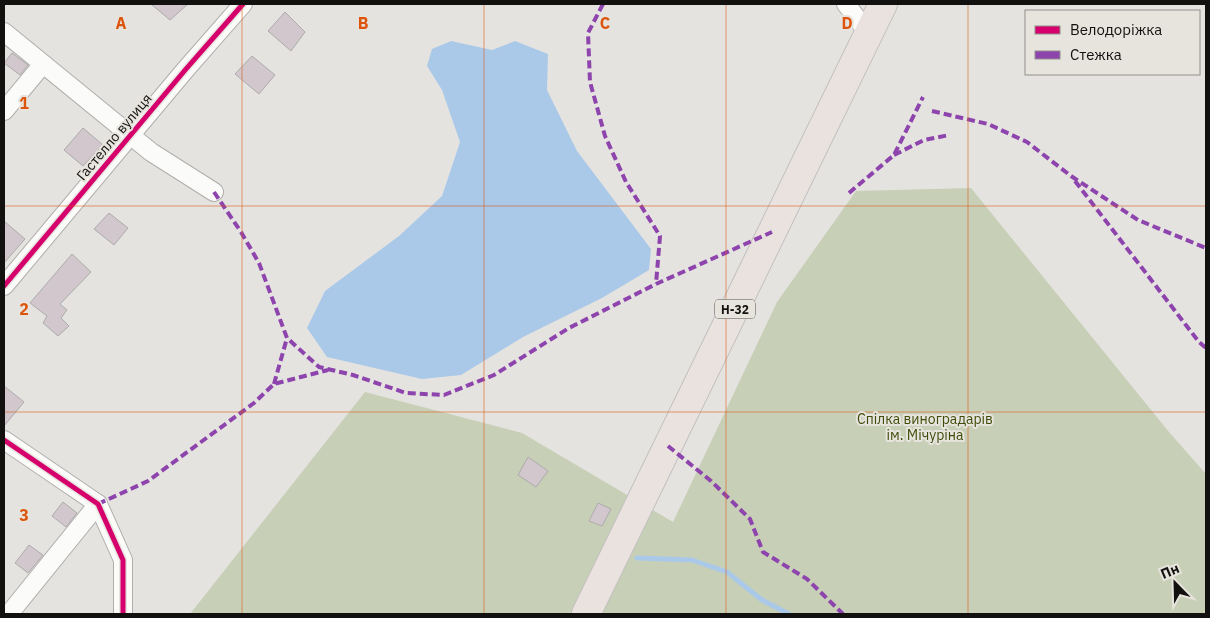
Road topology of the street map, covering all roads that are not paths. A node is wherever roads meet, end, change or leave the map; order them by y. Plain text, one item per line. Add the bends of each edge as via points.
1 (243, 4) edge
2 (846, 4) edge
3 (884, 4) edge
4 (4, 32) edge
5 (868, 34) junction
6 (43, 64) junction
7 (4, 111) edge
8 (130, 135) junction
9 (214, 192) dead end
10 (4, 286) edge
11 (4, 440) edge
12 (98, 504) junction
13 (9, 614) edge
14 (123, 614) edge
15 (586, 614) edge

1 - 8 street, Гастелло вулиця
2 - 5 street
3 - 5 main road, Н-32
4 - 6 street
5 - 15 main road, Н-32
6 - 7 street
6 - 8 street
8 - 9 street
8 - 10 street, Гастелло вулиця
11 - 12 street
12 - 13 street
12 - 14 street via 123,560

